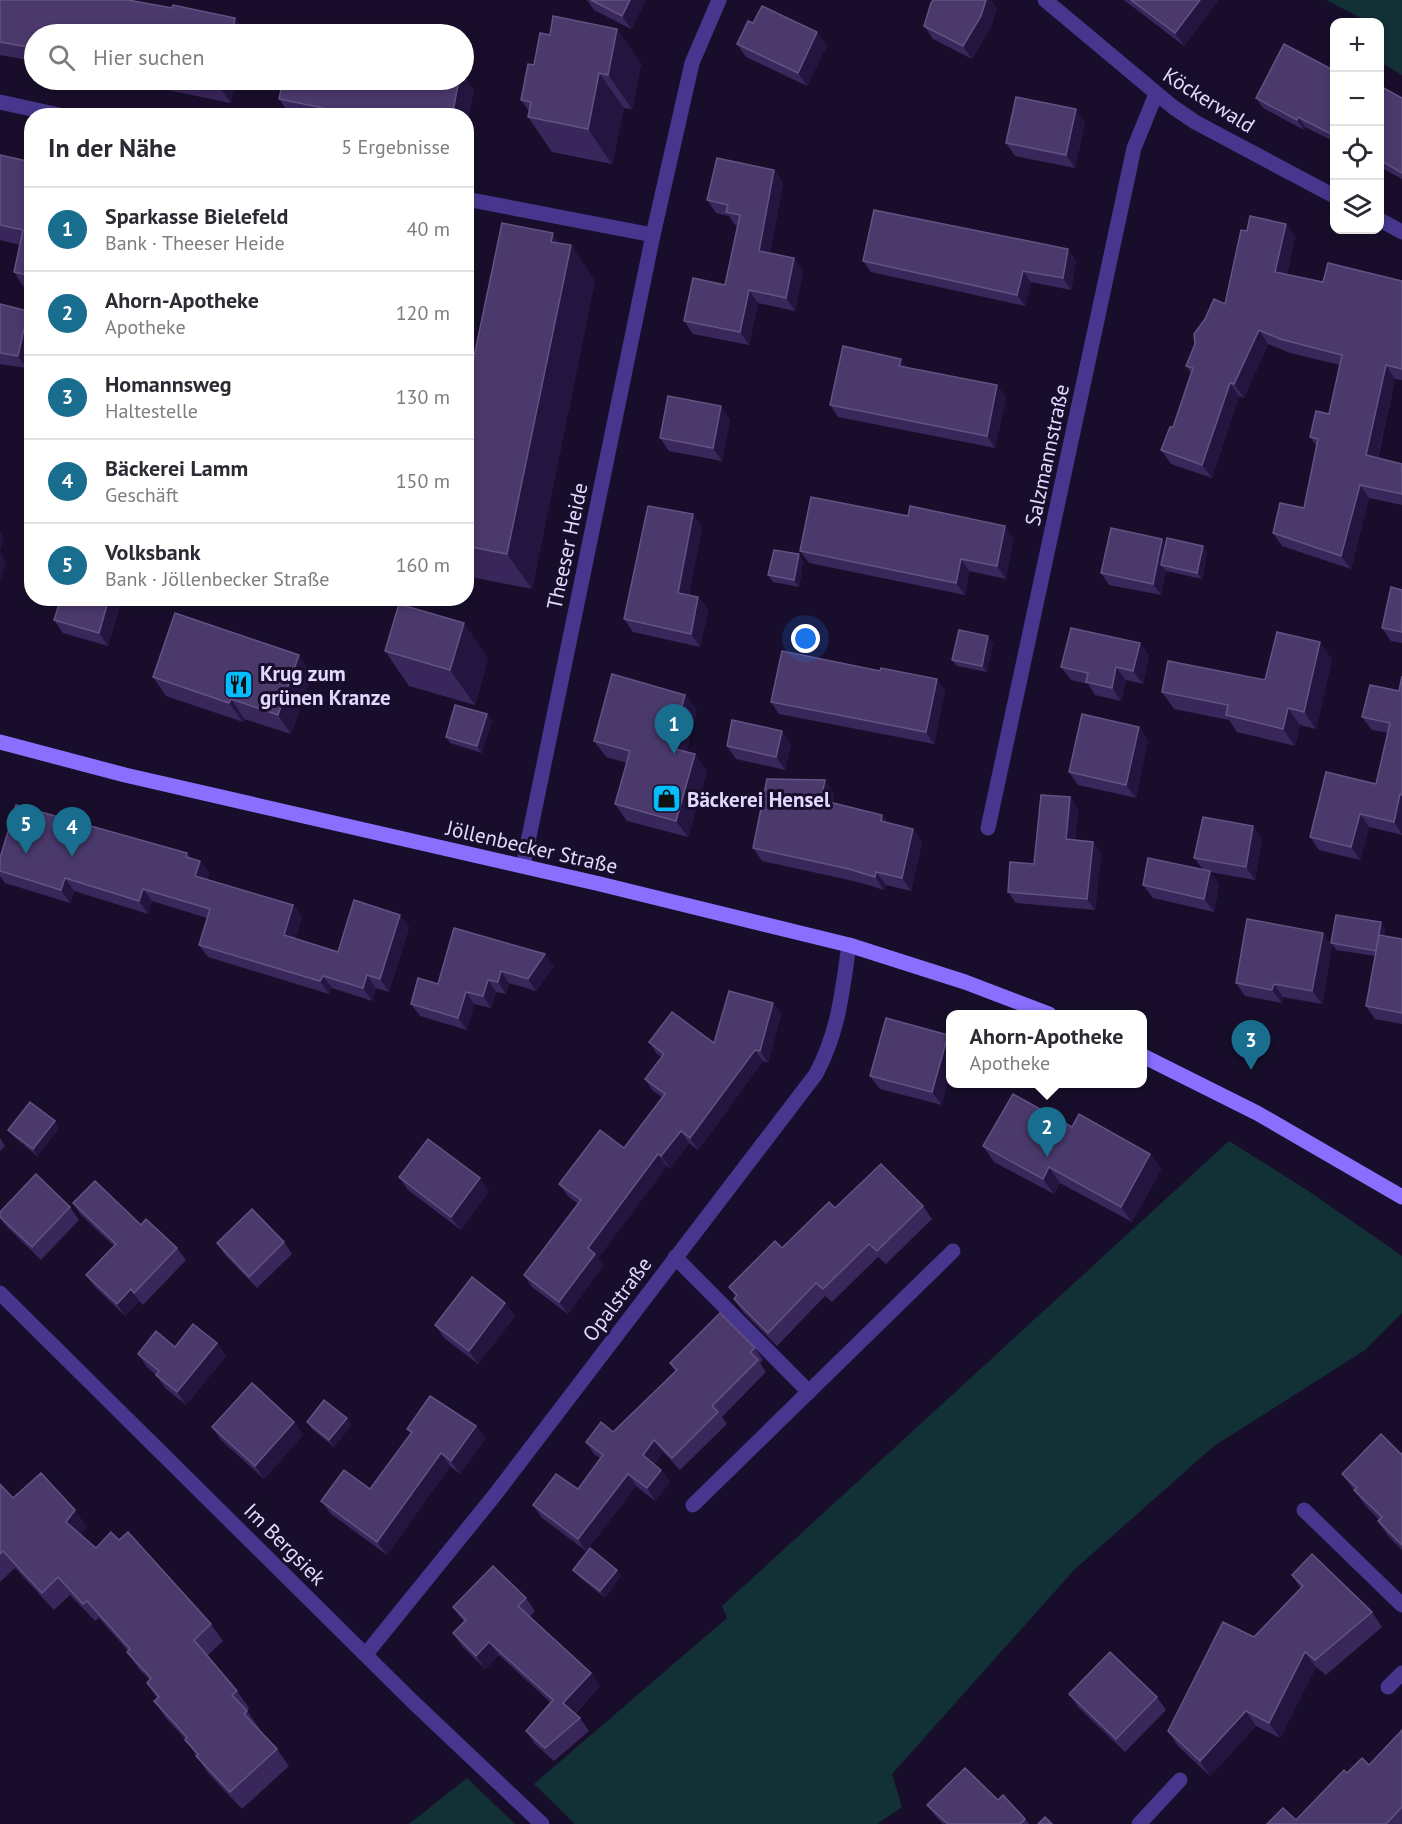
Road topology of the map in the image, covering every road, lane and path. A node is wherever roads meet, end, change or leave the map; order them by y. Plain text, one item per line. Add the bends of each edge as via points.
1 (719, 0) edge
2 (1045, 0) edge
3 (1156, 94) junction
4 (0, 102) edge
5 (27, 108) edge
6 (1330, 193) edge
7 (474, 201) edge
8 (1384, 222) edge
9 (1402, 232) edge
10 (653, 235) junction
11 (0, 742) edge
12 (988, 828) dead end
13 (523, 866) junction
14 (849, 945) junction
15 (1038, 1010) edge
16 (1147, 1058) edge
17 (1402, 1197) edge
18 (953, 1251) dead end
19 (675, 1257) junction
20 (0, 1293) edge
21 (808, 1392) junction
22 (693, 1505) dead end
23 (1304, 1510) dead end
24 (1402, 1605) edge
25 (366, 1654) junction
26 (1402, 1673) edge
27 (1388, 1687) dead end
28 (1180, 1780) dead end
29 (542, 1824) edge
30 (1139, 1824) edge

1 - 10 street, Theeser Heide via 692,63
2 - 3 street, Köckerwald
3 - 6 street, Köckerwald via 1195,122
3 - 12 street, Salzmannstraße via 1134,148
4 - 5 street
7 - 10 street
8 - 9 street
10 - 13 street, Theeser Heide
11 - 13 main road, Jöllenbecker Straße via 124,775
13 - 14 main road, Jöllenbecker Straße
14 - 15 main road, Jöllenbecker Straße
14 - 19 street, Opalstraße via 838,1021 816,1074
16 - 17 main road via 1257,1113
18 - 21 street
19 - 21 street
19 - 25 street, Opalstraße via 494,1496
20 - 25 street, Im Bergsiek
21 - 22 street
23 - 24 street
25 - 29 street, Im Bergsiek
26 - 27 street
28 - 30 street

